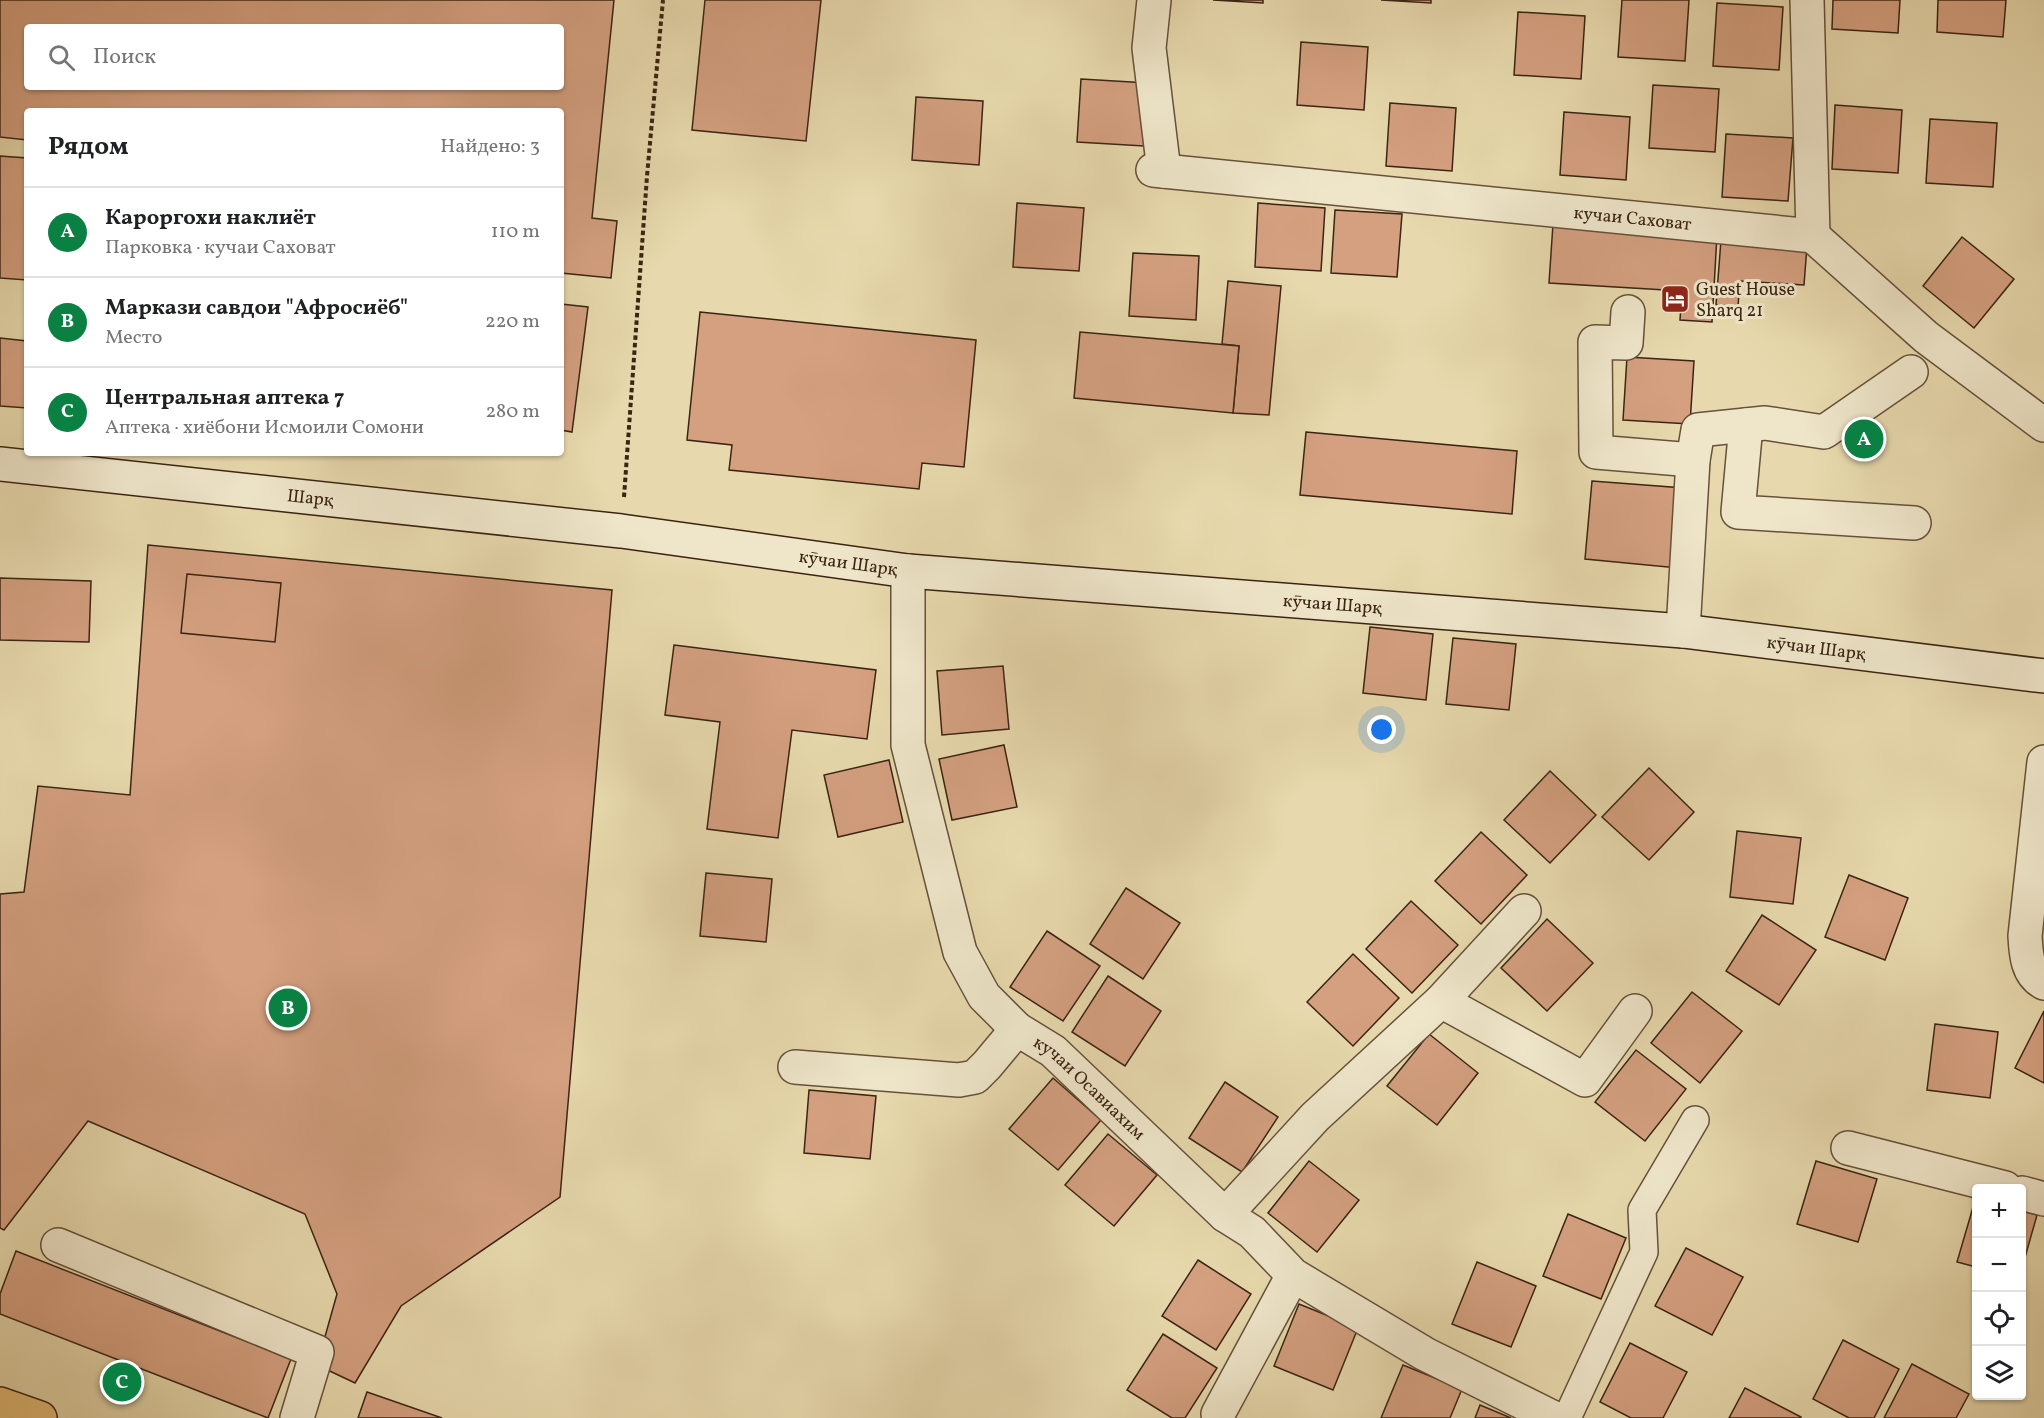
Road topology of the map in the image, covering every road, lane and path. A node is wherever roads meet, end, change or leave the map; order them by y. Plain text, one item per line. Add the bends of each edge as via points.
1 (663, 0) edge
2 (1154, 0) edge
3 (1808, 0) edge
4 (1813, 236) junction
5 (1628, 312) dead end
6 (1911, 372) dead end
7 (1746, 425) junction
8 (2044, 425) edge
9 (1693, 460) junction
10 (0, 464) edge
11 (1914, 523) dead end
12 (621, 531) junction
13 (908, 571) junction
14 (1683, 631) junction
15 (2044, 676) edge
16 (2044, 762) edge
17 (1524, 911) dead end
18 (2044, 983) edge
19 (1441, 1001) junction
20 (1635, 1011) dead end
21 (1017, 1029) junction
22 (795, 1067) dead end
23 (1695, 1120) dead end
24 (1848, 1148) dead end
25 (1989, 1184) edge
26 (2026, 1194) edge
27 (2044, 1198) edge
28 (1224, 1215) junction
29 (58, 1245) dead end
30 (1293, 1275) junction
31 (0, 1404) edge
32 (1218, 1414) dead end
33 (40, 1418) edge
34 (297, 1418) edge
35 (1554, 1418) edge
36 (1567, 1418) edge

1 - 12 path
2 - 4 street, кучаи Саховат via 1149,48 1159,171
3 - 4 street
4 - 8 street via 1926,337
5 - 9 street via 1626,343 1594,342 1596,452
6 - 7 street via 1824,432 1765,423
7 - 9 street via 1698,430
7 - 11 street via 1738,512
9 - 14 street
10 - 12 street, Шарқ
12 - 13 street, кӯчаи Шарқ
13 - 14 street, кӯчаи Шарқ
13 - 21 street, кучаи Осавиахим via 908,745 960,952 984,996
14 - 15 street, кӯчаи Шарқ
16 - 18 street via 2025,936 2027,962
17 - 19 street
19 - 20 street via 1585,1080
19 - 28 street via 1315,1117
21 - 22 street via 975,1077 958,1080
21 - 28 street, кучаи Осавиахим via 1053,1051
23 - 36 street via 1642,1210 1644,1252
24 - 25 street
26 - 27 street
28 - 30 street, кучаи Осавиахим via 1252,1232
29 - 34 street via 317,1352
30 - 32 street
30 - 35 street, кучаи Осавиахим via 1425,1354
31 - 33 main road

